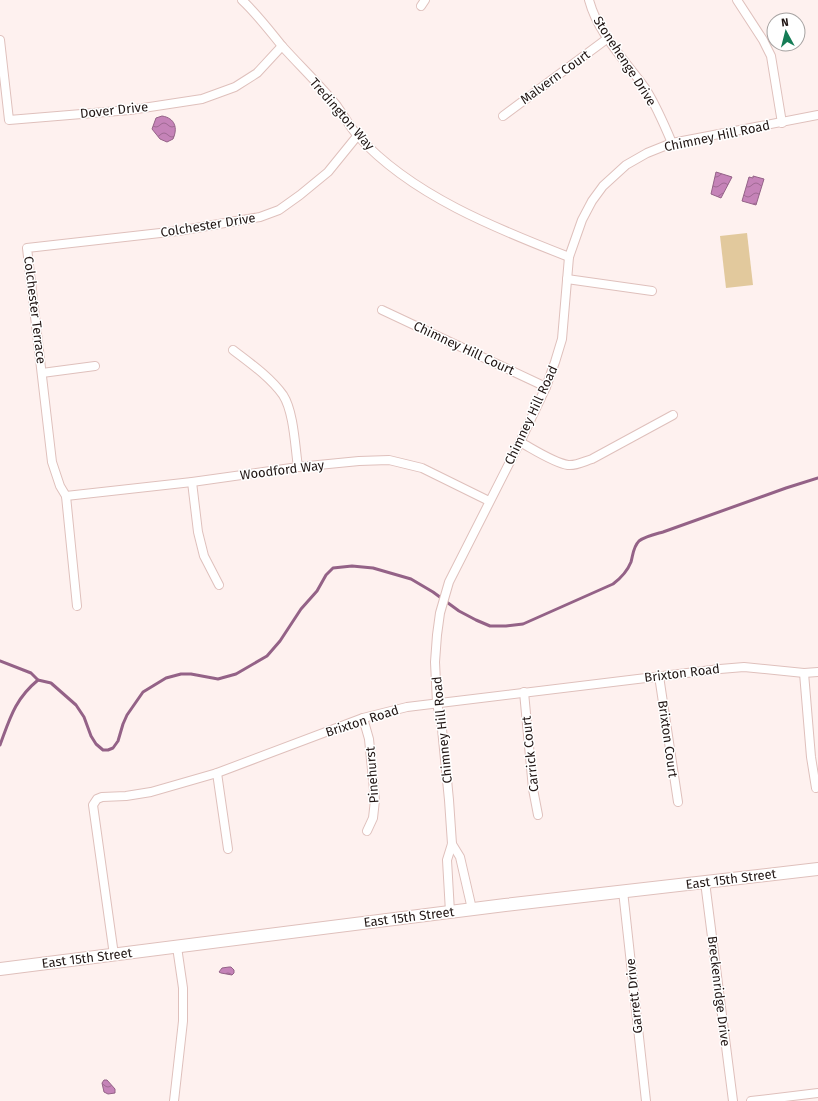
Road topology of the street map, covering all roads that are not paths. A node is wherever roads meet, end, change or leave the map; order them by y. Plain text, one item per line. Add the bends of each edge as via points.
1 (242, 0) edge
2 (589, 0) edge
3 (737, 0) edge
4 (608, 38) junction
5 (0, 40) edge
6 (282, 46) junction
7 (818, 115) edge
8 (503, 116) dead end
9 (782, 123) junction
10 (358, 135) junction
11 (672, 143) junction
12 (27, 248) joint
13 (569, 257) junction
14 (567, 279) junction
15 (652, 291) dead end
16 (382, 310) dead end
17 (232, 350) dead end
18 (95, 366) dead end
19 (42, 373) junction
20 (546, 387) junction
21 (673, 415) dead end
22 (520, 442) junction
23 (298, 467) junction
24 (192, 482) junction
25 (66, 496) junction
26 (489, 501) junction
27 (219, 585) dead end
28 (77, 606) dead end
29 (818, 672) edge
30 (804, 673) junction
31 (659, 676) junction
32 (524, 692) junction
33 (436, 703) junction
34 (363, 718) junction
35 (216, 773) junction
36 (816, 788) dead end
37 (678, 802) dead end
38 (538, 815) dead end
39 (367, 831) dead end
40 (452, 844) junction
41 (228, 849) dead end
42 (818, 868) edge
43 (705, 882) junction
44 (622, 891) junction
45 (472, 909) junction
46 (450, 912) junction
47 (177, 947) junction
48 (114, 955) junction
49 (0, 969) edge
50 (818, 1093) edge
51 (174, 1101) edge
52 (646, 1101) edge
53 (733, 1101) edge
54 (751, 1101) edge

1 - 6 street, Tredington Way
2 - 4 street, Stonehenge Drive via 597,21
3 - 9 street via 771,56
4 - 8 street, Malvern Court
4 - 11 street, Stonehenge Drive via 646,90
5 - 6 street, Dover Drive via 9,120 130,110 202,99 235,87 257,73
6 - 10 street, Tredington Way via 336,106
7 - 9 street, Chimney Hill Road
9 - 11 street, Chimney Hill Road
10 - 12 street, Colchester Drive via 328,172 300,196 279,210 260,217 178,231
10 - 13 street, Tredington Way via 394,168 451,205
11 - 13 street, Chimney Hill Road via 626,165 603,186 592,200 582,220
12 - 19 street, Colchester Terrace
13 - 14 street, Chimney Hill Road
14 - 15 street
14 - 20 street, Chimney Hill Road via 562,339
16 - 20 street, Chimney Hill Court
17 - 23 street via 270,380 283,396 292,420
18 - 19 street, Colchester Terrace
19 - 25 street, Colchester Terrace via 52,462
20 - 22 street, Chimney Hill Road
21 - 22 street via 579,464 568,465
22 - 26 street, Chimney Hill Road
23 - 24 street, Woodford Way
23 - 26 street, Woodford Way via 389,460 422,468
24 - 25 street, Woodford Way
24 - 27 street via 198,532 204,556
25 - 28 street, Colchester Terrace
26 - 33 street, Chimney Hill Road via 449,582 440,613 435,662
29 - 30 street, Brixton Road
30 - 31 street, Brixton Road via 744,667
30 - 36 street
31 - 32 street, Brixton Road
31 - 37 street, Brixton Court
32 - 33 street, Brixton Road
32 - 38 street, Carrick Court via 533,789
33 - 34 street, Brixton Road
33 - 40 street, Chimney Hill Road via 442,729
34 - 35 street, Brixton Road
34 - 39 street, Pinehurst via 369,739 375,800 373,818
35 - 41 street
35 - 48 street, Brixton Road via 151,792 102,797 93,805
40 - 45 street via 460,857
40 - 46 street via 447,860
42 - 43 main road, East 15th Street
43 - 44 main road, East 15th Street
43 - 53 street, Breckenridge Drive
44 - 45 main road, East 15th Street
44 - 52 street, Garrett Drive
45 - 46 main road, East 15th Street
46 - 47 main road, East 15th Street
47 - 48 main road, East 15th Street
47 - 51 street via 183,988 183,1021
48 - 49 main road, East 15th Street
50 - 54 street

